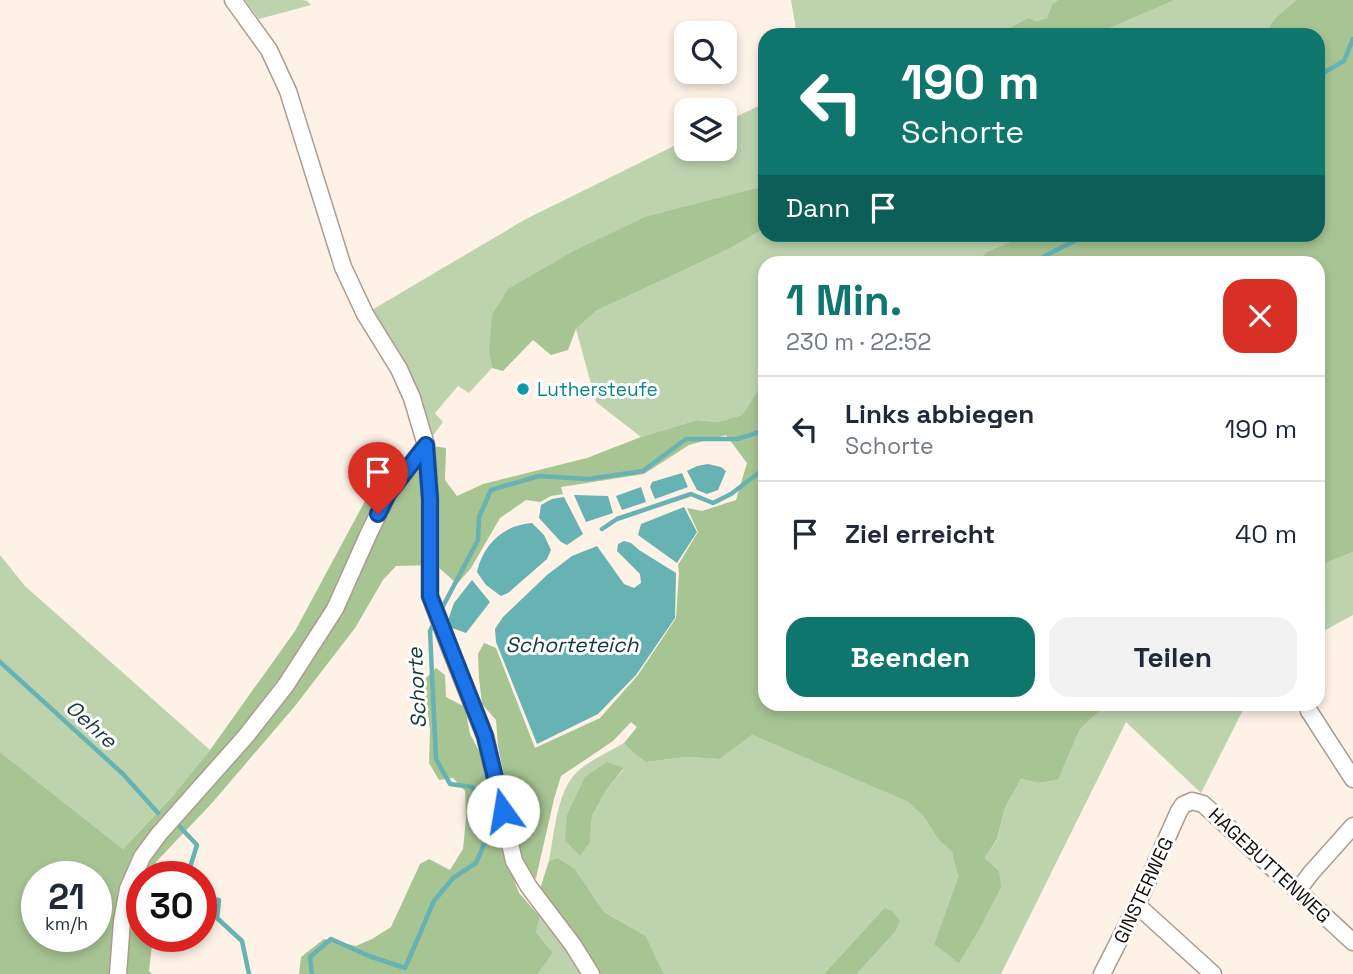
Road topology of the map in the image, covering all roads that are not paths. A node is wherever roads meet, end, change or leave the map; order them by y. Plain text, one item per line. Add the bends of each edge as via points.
1 (233, 0) edge
2 (426, 445) junction
3 (1309, 711) dead end
4 (1353, 779) edge
5 (1183, 805) joint
6 (1353, 826) edge
7 (1298, 890) junction
8 (1137, 905) junction
9 (1353, 942) edge
10 (118, 974) edge
11 (591, 974) edge
12 (1102, 974) edge
13 (1213, 974) edge

1 - 2 street via 269,50 288,92 343,267 399,369
2 - 10 street via 388,494 335,609 286,685 142,857 128,888
2 - 11 street via 430,596 485,736 514,861
3 - 4 street
5 - 7 street, HAGEBUTTENWEG via 1192,801 1203,804
5 - 8 street, GINSTERWEG
6 - 7 street
7 - 9 street, HAGEBUTTENWEG
8 - 12 street, GINSTERWEG
8 - 13 street

